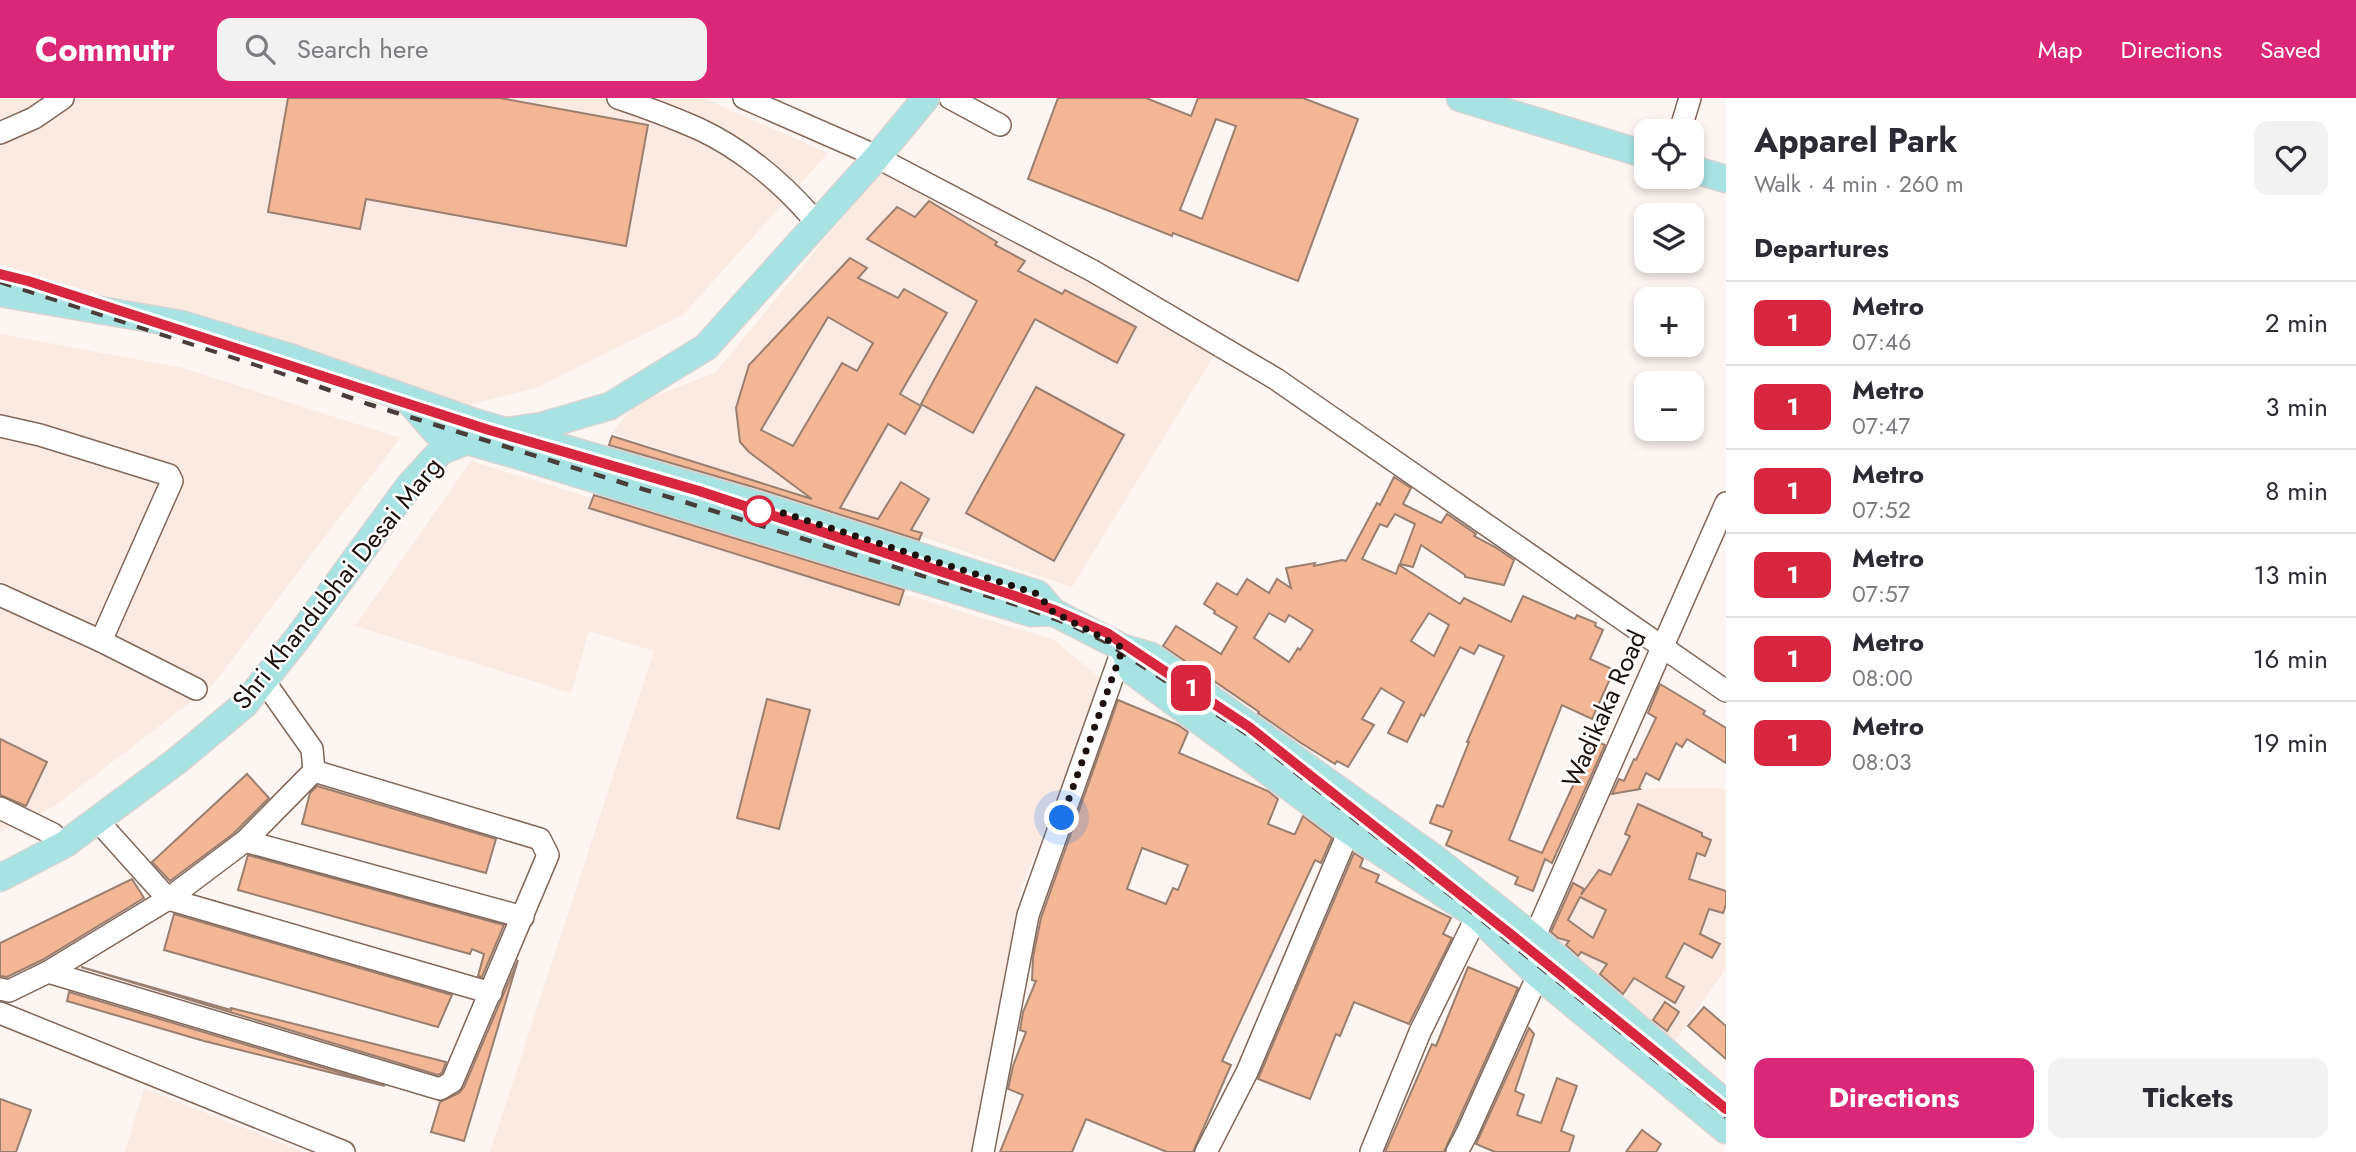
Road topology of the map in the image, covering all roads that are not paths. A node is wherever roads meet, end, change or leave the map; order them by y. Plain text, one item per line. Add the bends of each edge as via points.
1 (63, 98) edge
2 (618, 98) edge
3 (744, 98) edge
4 (910, 98) edge
5 (926, 98) edge
6 (950, 98) edge
7 (1460, 98) edge
8 (1690, 98) edge
9 (1684, 119) edge
10 (1000, 125) dead end
11 (0, 134) edge
12 (1634, 151) edge
13 (871, 154) junction
14 (1704, 172) edge
15 (1726, 178) edge
16 (810, 214) junction
17 (0, 293) edge
18 (407, 399) junction
19 (0, 426) edge
20 (507, 431) junction
21 (436, 432) junction
22 (470, 432) junction
23 (394, 493) junction
24 (1726, 503) edge
25 (0, 595) edge
26 (1053, 612) junction
27 (100, 641) junction
28 (1662, 646) junction
29 (1123, 648) junction
30 (264, 681) junction
31 (195, 689) dead end
32 (1726, 691) edge
33 (314, 771) junction
34 (0, 808) edge
35 (97, 820) junction
36 (1349, 831) junction
37 (53, 834) junction
38 (245, 841) junction
39 (0, 863) edge
40 (0, 878) edge
41 (168, 899) junction
42 (1478, 916) junction
43 (523, 917) junction
44 (1534, 938) junction
45 (47, 972) junction
46 (1538, 975) junction
47 (0, 989) edge
48 (491, 993) junction
49 (0, 1013) edge
50 (1726, 1104) edge
51 (1726, 1130) edge
52 (344, 1152) edge
53 (983, 1152) edge
54 (1206, 1152) edge
55 (1371, 1152) edge
56 (1457, 1152) edge

1 - 11 street
2 - 16 street via 702,130 762,168
3 - 13 street
4 - 13 main road, Shri Khandubhai Desai Marg
5 - 13 main road, Shri Khandubhai Desai Marg
6 - 10 street
7 - 12 main road
8 - 9 street
13 - 16 main road, Shri Khandubhai Desai Marg
13 - 20 main road, Shri Khandubhai Desai Marg via 706,347 610,406
13 - 28 street via 1093,271 1276,379
14 - 15 main road
16 - 22 main road, Shri Khandubhai Desai Marg via 696,338 604,395
17 - 18 main road via 181,324
18 - 21 main road
18 - 22 main road
19 - 27 street via 169,475 172,481
20 - 22 main road, Shri Khandubhai Desai Marg
20 - 26 main road via 1026,590 1038,594
21 - 22 main road
21 - 23 main road, Shri Khandubhai Desai Marg via 401,469
22 - 23 main road, Shri Khandubhai Desai Marg
22 - 26 main road via 1031,613
23 - 30 main road, Shri Khandubhai Desai Marg
23 - 37 main road, Shri Khandubhai Desai Marg via 285,635 233,694 135,776
24 - 28 street, Wadikaka Road
25 - 27 street
26 - 29 main road
27 - 31 street
28 - 32 street
28 - 44 street, Wadikaka Road
29 - 36 main road via 1132,671
29 - 44 main road via 1151,656 1437,860
29 - 53 street via 1028,915
30 - 33 street via 312,749
30 - 35 main road, Shri Khandubhai Desai Marg via 245,704 178,760
33 - 38 street
33 - 43 street via 540,839 548,855
34 - 37 street
35 - 40 main road, Shri Khandubhai Desai Marg via 65,844
35 - 41 street
36 - 42 main road
36 - 54 street via 1247,1072
37 - 39 main road, Shri Khandubhai Desai Marg
38 - 41 street
38 - 43 street
41 - 45 street
41 - 48 street
42 - 46 main road
42 - 55 street via 1420,1032
43 - 48 street
44 - 50 main road
45 - 47 street via 9,991
45 - 48 street via 440,1088 452,1082
46 - 51 main road
46 - 56 street
49 - 52 street

